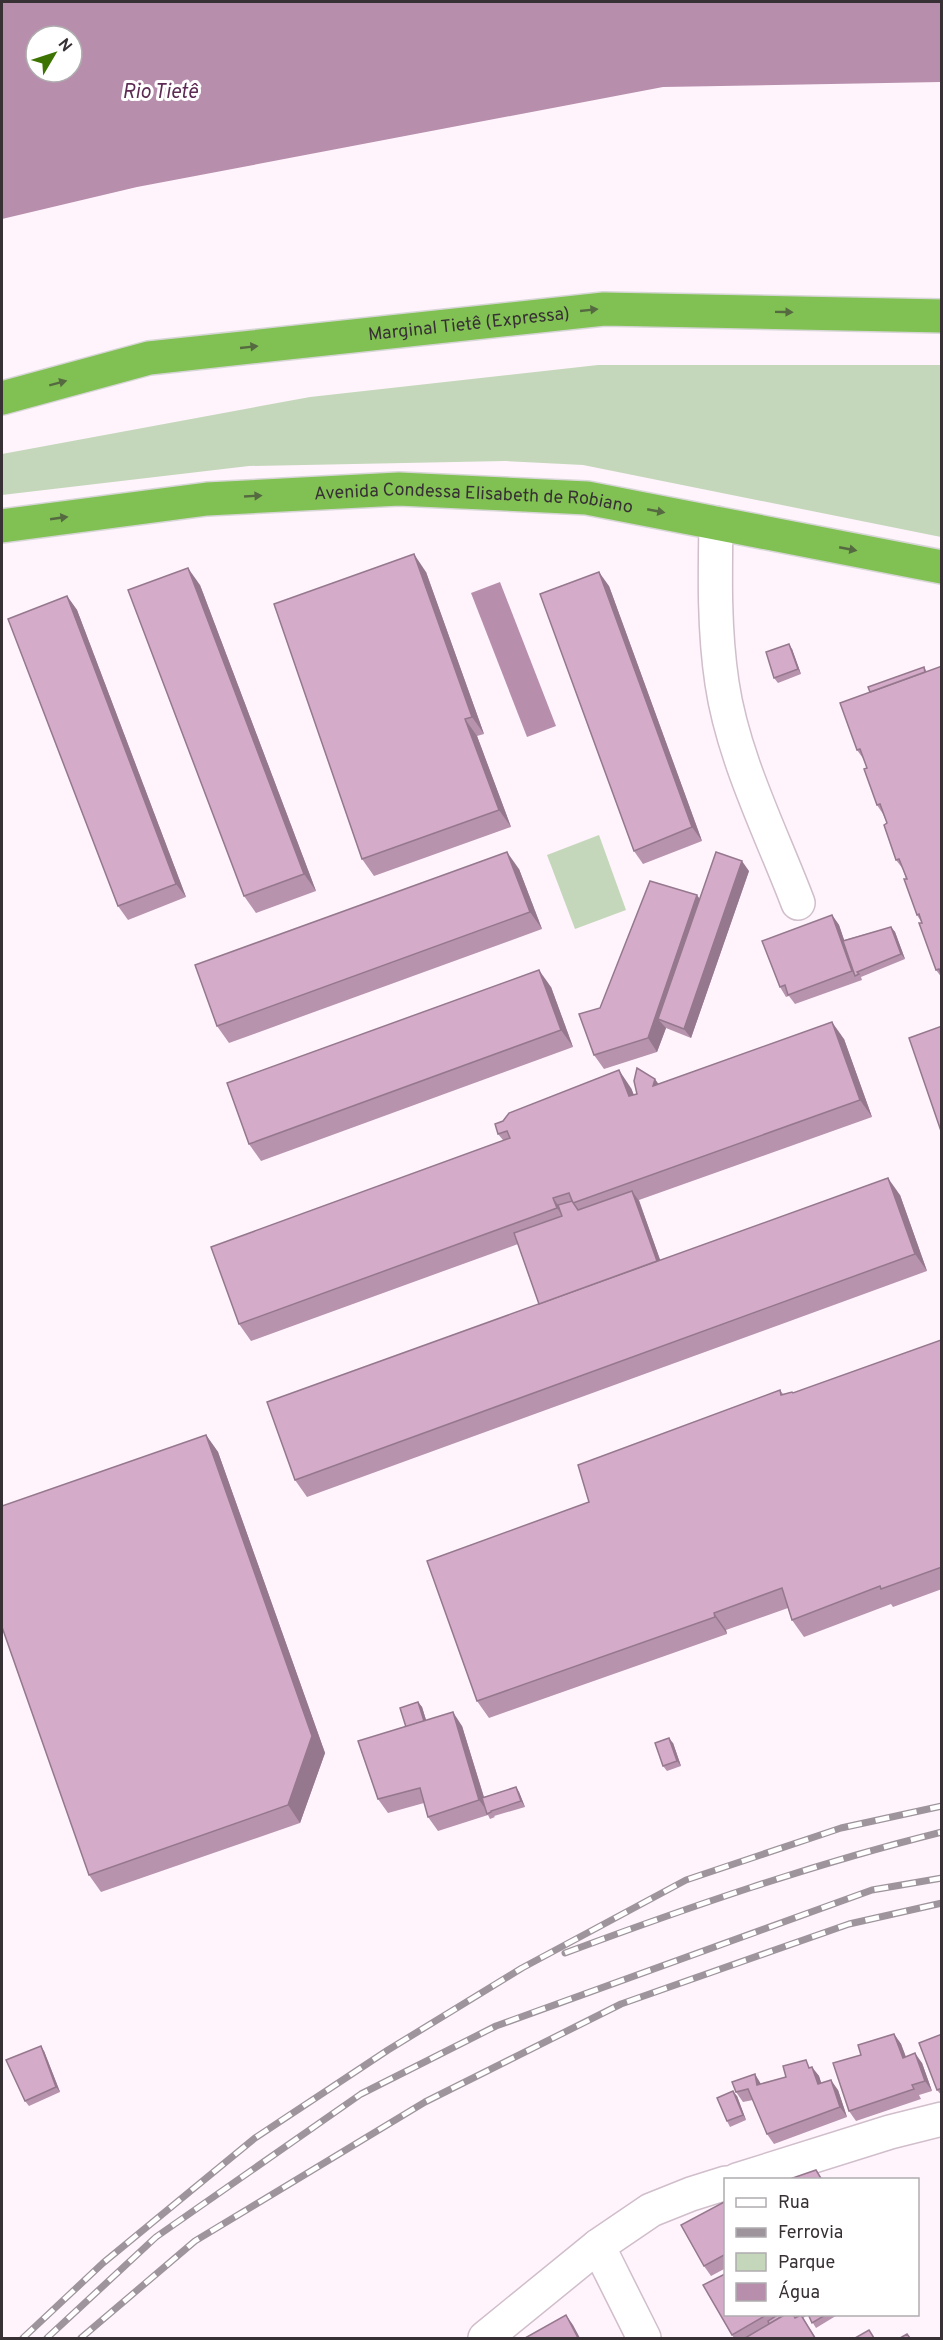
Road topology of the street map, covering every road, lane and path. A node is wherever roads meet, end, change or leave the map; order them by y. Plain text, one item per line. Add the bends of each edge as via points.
1 (942, 316) edge
2 (2, 398) edge
3 (716, 523) junction
4 (2, 526) edge
5 (942, 567) edge
6 (798, 903) dead end
7 (942, 2119) edge
8 (743, 2178) edge
9 (724, 2184) edge
10 (598, 2246) junction
11 (485, 2338) edge
12 (644, 2338) edge

2 -> 1 highway, Marginal Tietê (Expressa) via 149,358 604,309
4 -> 3 highway, Avenida Condessa Elisabeth de Robiano via 207,499 399,489 587,498
3 -> 5 highway, Avenida Condessa Elisabeth de Robiano
3 - 6 street via 715,599 722,683 736,743
7 - 8 street
9 - 10 street via 651,2211
10 - 11 street
10 - 12 street

